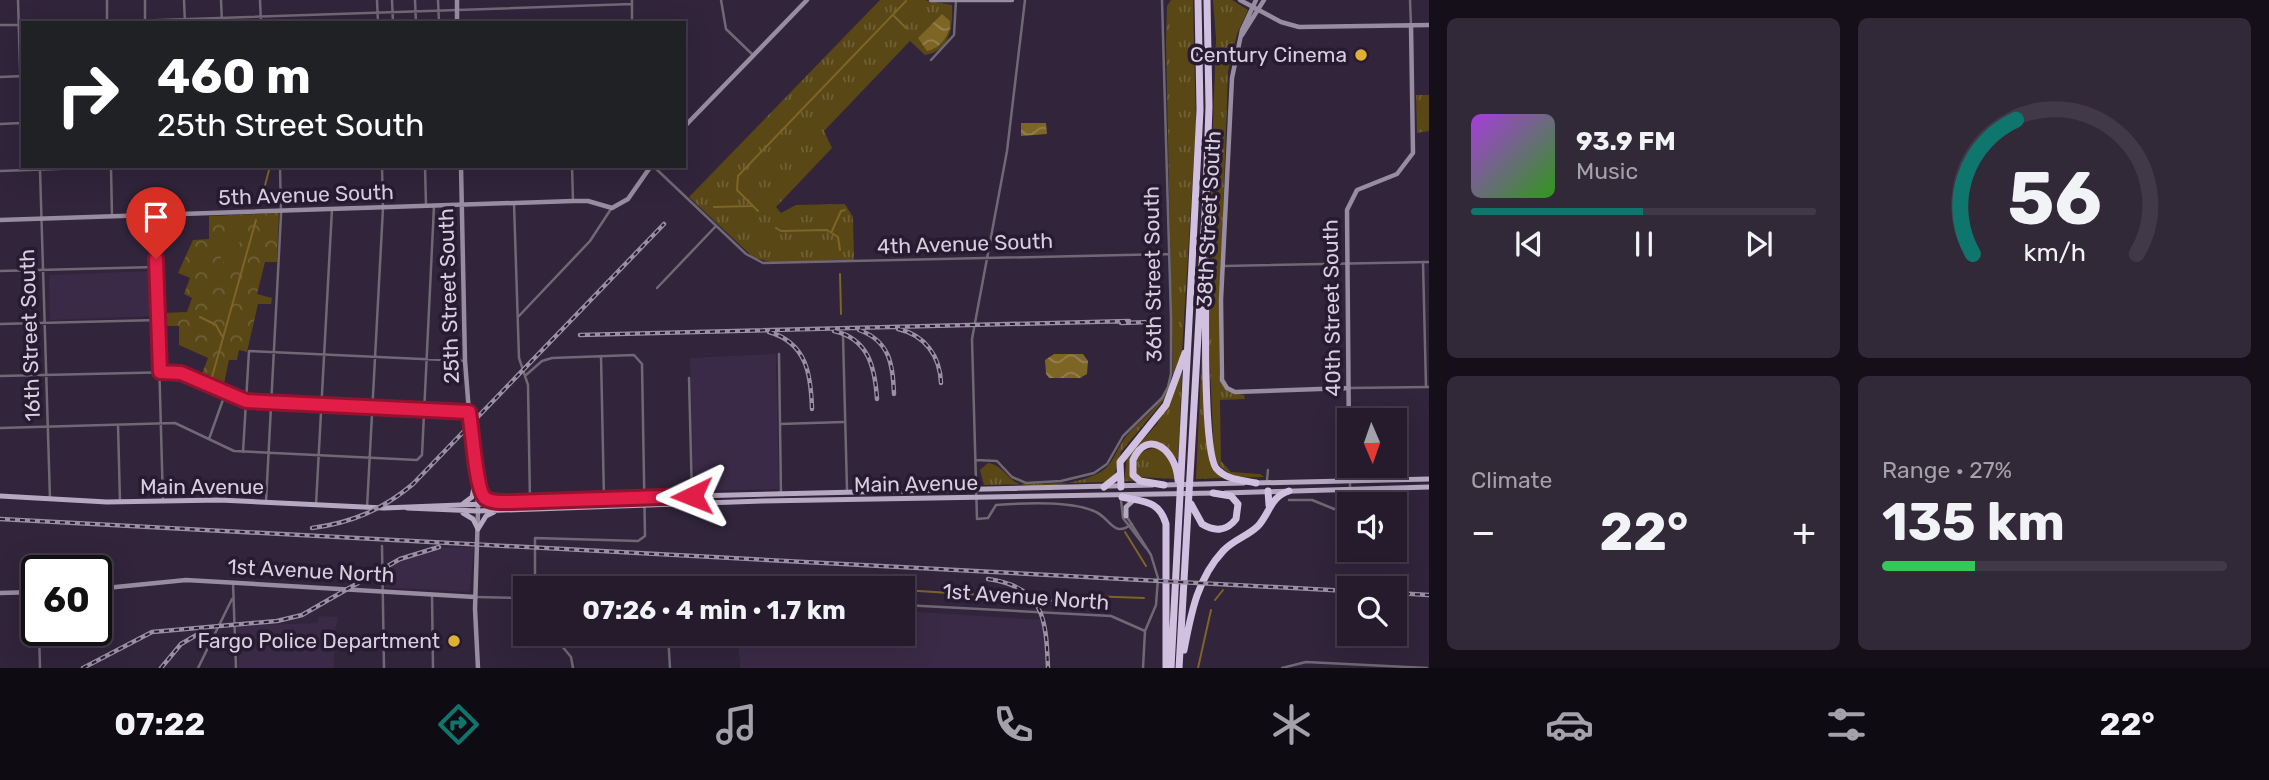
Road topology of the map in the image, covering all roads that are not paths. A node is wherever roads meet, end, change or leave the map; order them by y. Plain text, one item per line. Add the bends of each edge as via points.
1 (18, 0) edge
2 (107, 0) edge
3 (145, 0) edge
4 (184, 0) edge
5 (221, 0) edge
6 (260, 0) edge
7 (377, 0) edge
8 (392, 0) edge
9 (415, 0) edge
10 (438, 0) edge
11 (457, 0) edge
12 (721, 0) edge
13 (807, 0) edge
14 (931, 0) edge
15 (1012, 0) edge
16 (1026, 0) edge
17 (1162, 0) edge
18 (1240, 0) edge
19 (1256, 0) edge
20 (1264, 0) edge
21 (1410, 0) edge
22 (956, 1) edge
23 (632, 2) edge
24 (1208, 3) edge
25 (1198, 4) edge
26 (1255, 8) junction
27 (439, 9) junction
28 (457, 9) junction
29 (415, 10) junction
30 (392, 11) junction
31 (377, 12) junction
32 (261, 16) junction
33 (222, 17) junction
34 (107, 21) edge
35 (145, 21) edge
36 (185, 21) edge
37 (222, 21) edge
38 (261, 21) edge
39 (378, 21) edge
40 (393, 21) edge
41 (415, 21) edge
42 (439, 21) edge
43 (457, 21) edge
44 (632, 21) edge
45 (21, 25) edge
46 (1411, 25) junction
47 (1429, 25) edge
48 (0, 26) edge
49 (753, 55) junction
50 (931, 60) dead end
51 (21, 76) edge
52 (0, 77) edge
53 (21, 123) edge
54 (0, 124) edge
55 (686, 125) edge
56 (21, 167) edge
57 (29, 168) edge
58 (87, 168) edge
59 (111, 168) edge
60 (280, 168) edge
61 (382, 168) edge
62 (425, 168) edge
63 (461, 168) edge
64 (572, 168) edge
65 (651, 168) edge
66 (654, 168) edge
67 (40, 170) junction
68 (0, 172) edge
69 (1206, 195) junction
70 (573, 201) junction
71 (514, 202) junction
72 (462, 204) junction
73 (434, 205) junction
74 (426, 206) junction
75 (383, 208) junction
76 (612, 208) junction
77 (332, 209) junction
78 (281, 211) junction
79 (155, 215) junction
80 (111, 217) junction
81 (42, 219) junction
82 (0, 220) edge
83 (716, 226) junction
84 (1169, 254) junction
85 (986, 259) junction
86 (1423, 262) junction
87 (1429, 262) edge
88 (1346, 264) junction
89 (1224, 266) junction
90 (156, 267) junction
91 (43, 270) junction
92 (0, 271) edge
93 (657, 288) dead end
94 (517, 317) junction
95 (158, 320) junction
96 (44, 323) junction
97 (0, 324) edge
98 (843, 337) dead end
99 (1188, 343) junction
100 (274, 351) junction
101 (779, 354) dead end
102 (325, 355) junction
103 (601, 356) junction
104 (375, 357) junction
105 (426, 359) junction
106 (465, 361) junction
107 (160, 372) junction
108 (46, 375) junction
109 (526, 375) junction
110 (0, 376) edge
111 (689, 378) dead end
112 (1428, 387) edge
113 (1348, 388) junction
114 (225, 394) junction
115 (246, 401) junction
116 (272, 402) junction
117 (322, 405) junction
118 (373, 408) junction
119 (1348, 408) edge
120 (424, 410) junction
121 (469, 412) junction
122 (845, 422) junction
123 (161, 423) junction
124 (780, 424) junction
125 (118, 425) junction
126 (48, 426) junction
127 (0, 428) edge
128 (209, 439) junction
129 (243, 452) junction
130 (270, 453) junction
131 (320, 455) junction
132 (370, 458) junction
133 (976, 460) junction
134 (1268, 470) dead end
135 (1119, 475) junction
136 (476, 479) junction
137 (1429, 479) edge
138 (1350, 480) junction
139 (1256, 483) junction
140 (1164, 485) junction
141 (1121, 486) junction
142 (1104, 487) junction
143 (1267, 487) junction
144 (1429, 487) edge
145 (1350, 489) junction
146 (1289, 491) junction
147 (1213, 493) junction
148 (779, 495) junction
149 (976, 495) junction
150 (0, 496) edge
151 (692, 496) junction
152 (1144, 496) junction
153 (847, 497) junction
154 (1122, 497) junction
155 (50, 499) junction
156 (607, 499) junction
157 (1134, 499) junction
158 (1189, 499) junction
159 (1289, 500) dead end
160 (646, 501) junction
161 (120, 502) junction
162 (163, 502) junction
163 (266, 502) junction
164 (512, 502) junction
165 (530, 502) junction
166 (750, 502) junction
167 (461, 504) junction
168 (477, 504) junction
169 (316, 505) junction
170 (367, 508) junction
171 (404, 508) junction
172 (572, 508) junction
173 (1337, 508) edge
174 (1268, 509) junction
175 (501, 510) junction
176 (456, 511) junction
177 (478, 511) junction
178 (1180, 519) junction
179 (1128, 522) junction
180 (478, 529) junction
181 (382, 546) dead end
182 (535, 576) edge
183 (233, 582) junction
184 (112, 588) edge
185 (382, 591) junction
186 (21, 592) edge
187 (0, 593) edge
188 (432, 594) junction
189 (234, 596) junction
190 (475, 597) junction
191 (513, 598) edge
192 (915, 606) edge
193 (1145, 631) junction
194 (39, 646) edge
195 (562, 646) edge
196 (669, 646) edge
197 (1283, 666) edge
198 (1359, 666) edge
199 (40, 668) edge
200 (198, 668) edge
201 (236, 668) edge
202 (384, 668) edge
203 (433, 668) edge
204 (478, 668) edge
205 (573, 668) edge
206 (670, 668) edge
207 (1143, 668) edge
208 (1166, 668) edge
209 (1171, 668) edge
210 (1180, 668) edge
211 (1427, 668) edge

1 - 45 street
2 - 34 street
3 - 35 street
4 - 36 street
5 - 33 street
6 - 32 street
7 - 31 street
8 - 30 street
9 - 29 street
10 - 27 street
11 - 28 street
12 - 49 street via 726,29
13 - 49 street
14 - 22 street
15 - 22 street
16 - 85 street via 1010,132
17 - 84 street, 36th Street South
18 - 26 street
19 - 26 street, 38th Street South
20 - 26 street, 38th Street South
21 - 46 street, 40th Street South
22 - 50 street via 954,36
23 - 28 street
23 - 44 street
24 - 69 highway
25 - 99 highway via 1200,110
26 - 46 street via 1299,27
26 - 89 street, 38th Street South via 1242,35 1232,78
27 - 28 street
27 - 29 street
27 - 42 street
28 - 43 street
29 - 30 street
29 - 41 street
30 - 31 street
30 - 40 street
31 - 32 street
31 - 39 street
32 - 33 street
32 - 38 street
33 - 36 street
33 - 37 street
35 - 36 street
45 - 48 street
46 - 47 street
46 - 88 street, 40th Street South via 1412,153 1397,174 1366,184 1350,200
49 - 55 street
51 - 52 street
53 - 54 street
56 - 68 street
57 - 67 street
58 - 67 street
59 - 80 street
60 - 78 street
61 - 75 street
62 - 74 street
63 - 72 street, 25th Street South
64 - 70 street
65 - 76 street via 628,199
66 - 83 street
67 - 81 street, 16th Street South
69 - 139 highway via 1207,391 1212,456 1227,477
69 - 158 highway
70 - 71 street, 5th Avenue South
70 - 76 street, 5th Avenue South
71 - 72 street, 5th Avenue South
71 - 94 street
72 - 73 street, 5th Avenue South
72 - 106 street, 25th Street South
73 - 74 street, 5th Avenue South
73 - 105 street
74 - 75 street, 5th Avenue South
75 - 77 street, 5th Avenue South
75 - 104 street
76 - 94 street via 590,241
77 - 78 street, 5th Avenue South
77 - 102 street
78 - 79 street, 5th Avenue South
78 - 100 street
79 - 80 street, 5th Avenue South
79 - 90 street
80 - 81 street, 5th Avenue South
81 - 82 street, 5th Avenue South
81 - 91 street, 16th Street South
83 - 85 street, 4th Avenue South via 762,263
83 - 93 street
84 - 85 street, 4th Avenue South
84 - 133 street, 36th Street South via 1170,380 1162,398 1123,436 1107,464 1068,480 1026,483 1012,477 997,461
85 - 133 street via 972,355
86 - 87 street
86 - 88 street
86 - 112 street
88 - 89 street
88 - 113 street, 40th Street South
89 - 113 street, 38th Street South via 1222,380 1231,391
90 - 91 street
90 - 95 street
91 - 92 street
91 - 96 street, 16th Street South
94 - 109 street via 519,358
95 - 96 street
95 - 107 street
96 - 97 street
96 - 108 street, 16th Street South
98 - 122 street
99 - 135 highway via 1166,405 1124,455
99 - 178 highway
100 - 102 street
100 - 115 street via 249,351
100 - 116 street
101 - 124 street
102 - 104 street
102 - 117 street
103 - 109 street via 547,359
103 - 156 street
103 - 160 street via 634,355 641,360
104 - 105 street
104 - 118 street
105 - 106 street
105 - 120 street
106 - 121 street, 25th Street South
107 - 108 street
107 - 114 street via 181,373
107 - 123 street
108 - 110 street
108 - 126 street, 16th Street South
109 - 165 street
111 - 151 street
112 - 113 street
113 - 119 street, 40th Street South
114 - 115 street
114 - 128 street
115 - 116 street
115 - 129 street
116 - 117 street
116 - 130 street
117 - 118 street
117 - 131 street
118 - 120 street
118 - 132 street
120 - 121 street
120 - 132 street via 419,459
121 - 136 street, 25th Street South
122 - 124 street
122 - 153 street
123 - 125 street
123 - 128 street via 175,423
123 - 162 street
124 - 148 street
125 - 126 street
125 - 161 street
126 - 127 street
126 - 155 street, 16th Street South
128 - 129 street
129 - 130 street
130 - 131 street
130 - 163 street
131 - 132 street
131 - 169 street
132 - 170 street
133 - 149 street
134 - 143 street
135 - 141 highway
135 - 142 highway
136 - 164 main road via 485,498
136 - 167 main road via 470,499
136 - 168 street, 25th Street South
137 - 138 main road, Main Avenue
138 - 143 main road, Main Avenue
138 - 145 street
139 - 140 main road, Main Avenue
139 - 143 main road, Main Avenue
140 - 141 main road, Main Avenue
140 - 178 highway via 1140,481 1133,475 1133,460 1142,449 1163,447 1175,460
141 - 142 main road, Main Avenue
141 - 154 main road
142 - 149 main road, Main Avenue
143 - 146 main road, Main Avenue
143 - 147 main road, Main Avenue
143 - 174 highway
144 - 145 main road, Main Avenue
145 - 146 main road, Main Avenue
146 - 174 highway via 1279,494
147 - 152 main road, Main Avenue
147 - 158 highway via 1231,496 1238,504 1236,519 1225,528 1215,530 1202,524
148 - 151 main road, Main Avenue
148 - 153 main road, Main Avenue
148 - 166 main road
149 - 153 main road, Main Avenue
149 - 154 main road, Main Avenue
149 - 179 street via 977,519 988,518 996,505 1050,504 1094,510 1120,530
150 - 155 main road, Main Avenue
151 - 160 main road, Main Avenue
152 - 154 main road, Main Avenue
152 - 157 main road
153 - 166 main road, Main Avenue
154 - 157 highway
154 - 179 street via 1122,514
155 - 161 main road, Main Avenue
156 - 160 main road, Main Avenue
156 - 165 main road, Main Avenue
156 - 172 main road via 574,503
157 - 179 main road via 1126,506
157 - 208 highway via 1155,504 1166,524
158 - 210 highway
159 - 173 street via 1312,500
160 - 166 main road, Main Avenue
160 - 172 main road, Main Avenue
160 - 182 street via 647,530 638,541 535,538
161 - 162 main road, Main Avenue
162 - 163 main road, Main Avenue
163 - 169 main road, Main Avenue
164 - 165 main road, Main Avenue
164 - 168 main road, Main Avenue
167 - 168 main road, Main Avenue
167 - 171 main road, Main Avenue
168 - 177 street, 25th Street South
169 - 170 main road, Main Avenue
170 - 171 main road, Main Avenue
171 - 176 main road, Main Avenue
172 - 175 main road, Main Avenue
174 - 210 highway via 1255,529 1224,550 1205,575 1194,602
175 - 177 main road, Main Avenue
175 - 180 main road via 488,514
176 - 177 main road, Main Avenue
176 - 180 main road via 471,517
177 - 180 street, 25th Street South
178 - 209 highway
179 - 193 street via 1157,569 1156,605
180 - 190 street, 25th Street South
181 - 185 street
183 - 184 street, 1st Avenue North via 186,580
183 - 185 street, 1st Avenue North
183 - 189 street
185 - 188 street, 1st Avenue North
185 - 202 street
186 - 187 street
188 - 190 street, 1st Avenue North
188 - 203 street
189 - 200 street
189 - 201 street
190 - 191 street, 1st Avenue North
190 - 204 street, 25th Street South
192 - 193 street, 1st Avenue North via 1111,616
193 - 207 street
194 - 199 street
195 - 205 street
196 - 206 street
197 - 198 street via 1306,662
198 - 211 street

